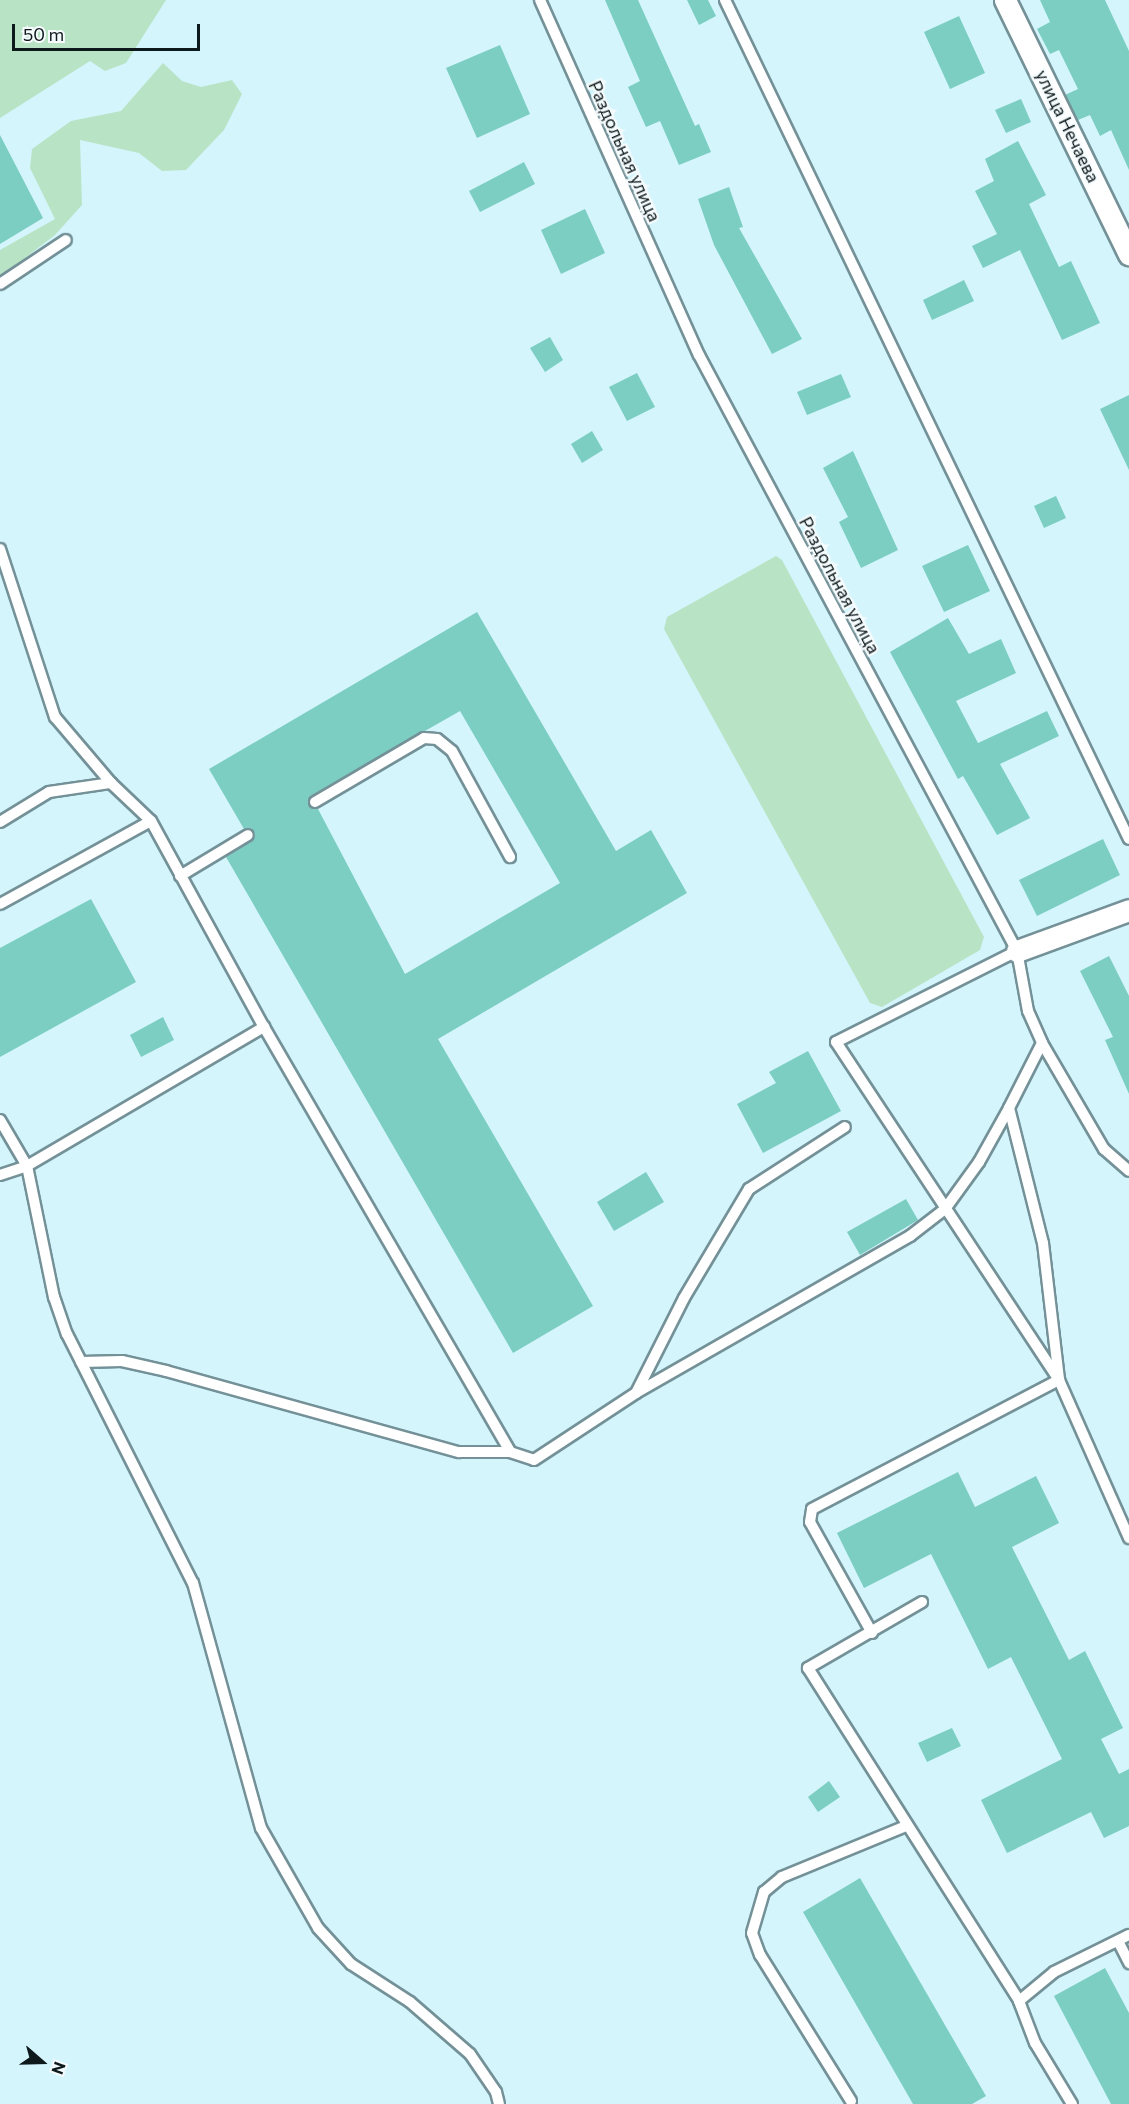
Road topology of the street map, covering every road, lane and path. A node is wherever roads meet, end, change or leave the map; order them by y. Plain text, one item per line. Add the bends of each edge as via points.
1 (540, 0) edge
2 (724, 0) edge
3 (1005, 0) edge
4 (66, 240) dead end
5 (1129, 254) edge
6 (0, 284) edge
7 (0, 549) edge
8 (111, 783) junction
9 (315, 802) dead end
10 (151, 820) junction
11 (0, 822) edge
12 (248, 835) dead end
13 (1129, 839) edge
14 (510, 857) dead end
15 (180, 876) junction
16 (0, 904) edge
17 (1129, 910) edge
18 (1017, 951) junction
19 (264, 1027) junction
20 (1042, 1043) junction
21 (1009, 1108) junction
22 (0, 1120) edge
23 (845, 1126) dead end
24 (27, 1166) junction
25 (1129, 1171) edge
26 (0, 1175) edge
27 (0, 1181) edge
28 (945, 1209) junction
29 (81, 1362) junction
30 (1059, 1380) junction
31 (636, 1393) junction
32 (510, 1452) junction
33 (1129, 1538) edge
34 (922, 1602) dead end
35 (872, 1633) junction
36 (906, 1826) junction
37 (1129, 1935) edge
38 (1118, 1941) junction
39 (1129, 1963) edge
40 (1019, 2001) junction
41 (851, 2101) dead end
42 (499, 2104) edge
43 (1072, 2104) edge

1 - 18 lane, Раздольная улица via 699,355
2 - 13 lane
3 - 5 street, улица Нечаева
4 - 6 lane
7 - 8 lane via 55,717
8 - 10 lane
8 - 11 lane via 49,792
9 - 14 lane via 424,738 437,739 452,751
10 - 15 lane
10 - 16 lane
12 - 15 lane
15 - 19 lane
17 - 18 street
18 - 20 lane, Раздольная улица via 1028,1011
18 - 28 lane via 836,1042
19 - 24 lane
19 - 32 lane
20 - 21 lane
20 - 25 lane, Раздольная улица via 1104,1149
21 - 28 lane via 979,1162
21 - 30 lane via 1043,1243
22 - 24 lane
23 - 31 lane via 749,1189 684,1298
24 - 26 lane
24 - 27 lane
24 - 29 lane via 54,1297
28 - 30 lane
28 - 31 lane via 910,1236
29 - 32 lane via 122,1361 166,1371 459,1452
29 - 42 lane via 193,1582 261,1828 318,1928 351,1964 410,2002 471,2054 496,2092
30 - 33 lane
30 - 35 lane via 812,1509 810,1522
31 - 32 lane via 534,1460
34 - 35 lane
35 - 36 lane via 808,1668
36 - 40 lane
36 - 41 lane via 782,1878 764,1892 752,1933 760,1955
37 - 38 lane
38 - 39 lane
38 - 40 lane via 1054,1972
40 - 43 lane via 1035,2043

